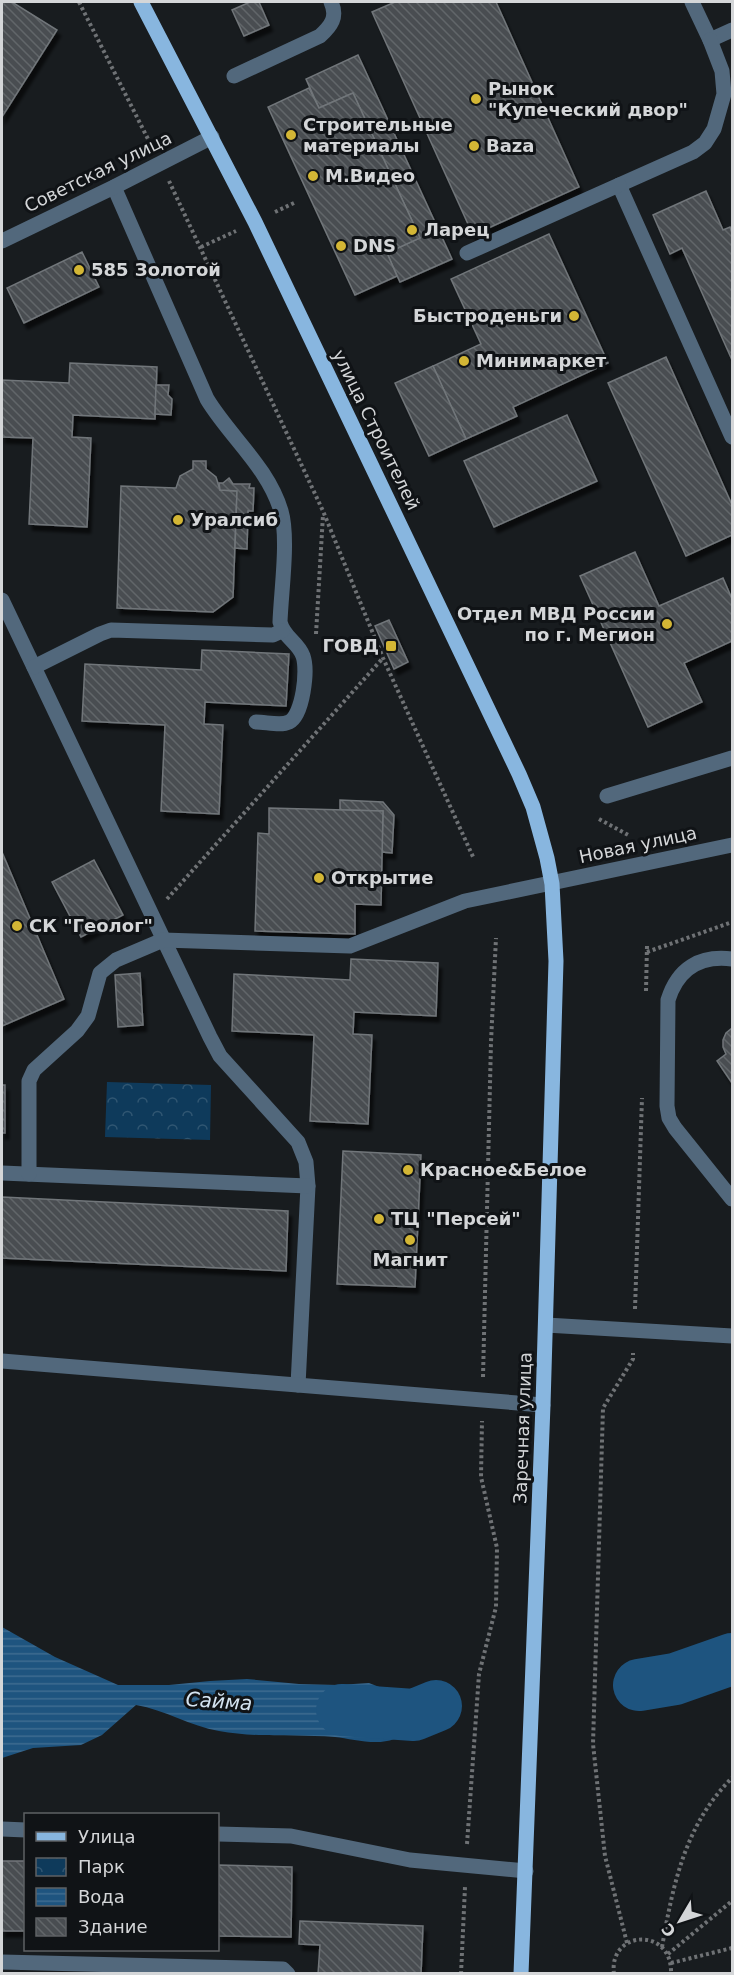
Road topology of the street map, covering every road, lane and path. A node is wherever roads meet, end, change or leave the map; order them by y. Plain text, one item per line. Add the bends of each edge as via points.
1 (79, 2) edge
2 (141, 2) edge
3 (331, 2) edge
4 (692, 2) edge
5 (732, 30) edge
6 (710, 40) junction
7 (234, 76) dead end
8 (212, 136) junction
9 (160, 163) junction
10 (619, 185) junction
11 (114, 187) junction
12 (2, 241) edge
13 (467, 253) dead end
14 (732, 437) edge
15 (323, 512) junction
16 (2, 604) edge
17 (282, 631) junction
18 (316, 643) dead end
19 (383, 658) junction
20 (34, 667) junction
21 (256, 722) dead end
22 (312, 727) dead end
23 (311, 739) junction
24 (732, 758) edge
25 (607, 796) dead end
26 (599, 819) dead end
27 (630, 836) dead end
28 (732, 845) edge
29 (474, 859) dead end
30 (552, 884) junction
31 (152, 916) junction
32 (732, 922) edge
33 (496, 938) dead end
34 (163, 940) junction
35 (647, 946) dead end
36 (647, 952) junction
37 (732, 958) edge
38 (645, 1000) dead end
39 (642, 1094) dead end
40 (2, 1173) edge
41 (28, 1174) junction
42 (308, 1186) junction
43 (732, 1199) edge
44 (546, 1325) junction
45 (634, 1330) junction
46 (732, 1336) edge
47 (2, 1361) edge
48 (298, 1384) junction
49 (483, 1402) junction
50 (543, 1405) junction
51 (732, 1778) edge
52 (2, 1829) edge
53 (24, 1830) edge
54 (219, 1834) edge
55 (466, 1866) junction
56 (526, 1871) junction
57 (732, 1901) edge
58 (627, 1943) junction
59 (662, 1947) junction
60 (732, 1948) edge
61 (668, 1954) junction
62 (2, 1962) edge
63 (671, 1963) junction
64 (288, 1974) edge
65 (461, 1974) edge
66 (521, 1974) edge
67 (614, 1974) edge
68 (670, 1974) edge

1 - 9 path
2 - 8 main road, улица Строителей
3 - 7 street via 334,18 320,36
4 - 6 street
5 - 6 street
6 - 10 street via 722,71 724,94 714,129 693,152
8 - 9 street, Советская улица
8 - 30 main road, улица Строителей via 519,774 543,838
9 - 11 street, Советская улица
9 - 15 path
10 - 13 street
10 - 14 street
11 - 12 street, Советская улица
11 - 17 street via 207,399 267,480 281,510
15 - 18 path
15 - 19 path
16 - 20 street
17 - 20 street via 273,635 111,630
17 - 21 street via 300,649 305,664 301,708 297,716 285,723
19 - 23 path
19 - 29 path
20 - 31 street
22 - 23 path
23 - 31 path
24 - 25 street
26 - 27 path
28 - 30 street, Новая улица
30 - 34 street, Новая улица via 465,902 350,946
30 - 44 main road, Заречная улица via 556,961
31 - 34 street
32 - 36 path
33 - 49 path
34 - 41 street via 100,973 88,1016 34,1070 29,1081
34 - 42 street via 220,1056 298,1142 306,1162
35 - 36 path
36 - 38 path
37 - 43 street via 697,962 675,981 671,990 667,1106 675,1128
39 - 45 path
40 - 41 street
41 - 42 street
42 - 48 street
44 - 45 street
44 - 50 main road, Заречная улица
45 - 46 street
45 - 58 path via 633,1359 603,1408 593,1744 605,1856
47 - 48 street
48 - 49 street
49 - 50 street
49 - 55 path via 481,1477 497,1548 496,1607 479,1674
50 - 56 main road, Заречная улица
51 - 59 path via 711,1801 685,1849
52 - 53 street
54 - 55 street via 291,1836 410,1860
55 - 56 street
55 - 65 path
56 - 66 main road, Заречная улица
57 - 61 path
58 - 59 path via 645,1939
58 - 67 path via 615,1958
59 - 61 path
60 - 63 path
61 - 63 path
62 - 64 street via 283,1969
63 - 68 path

